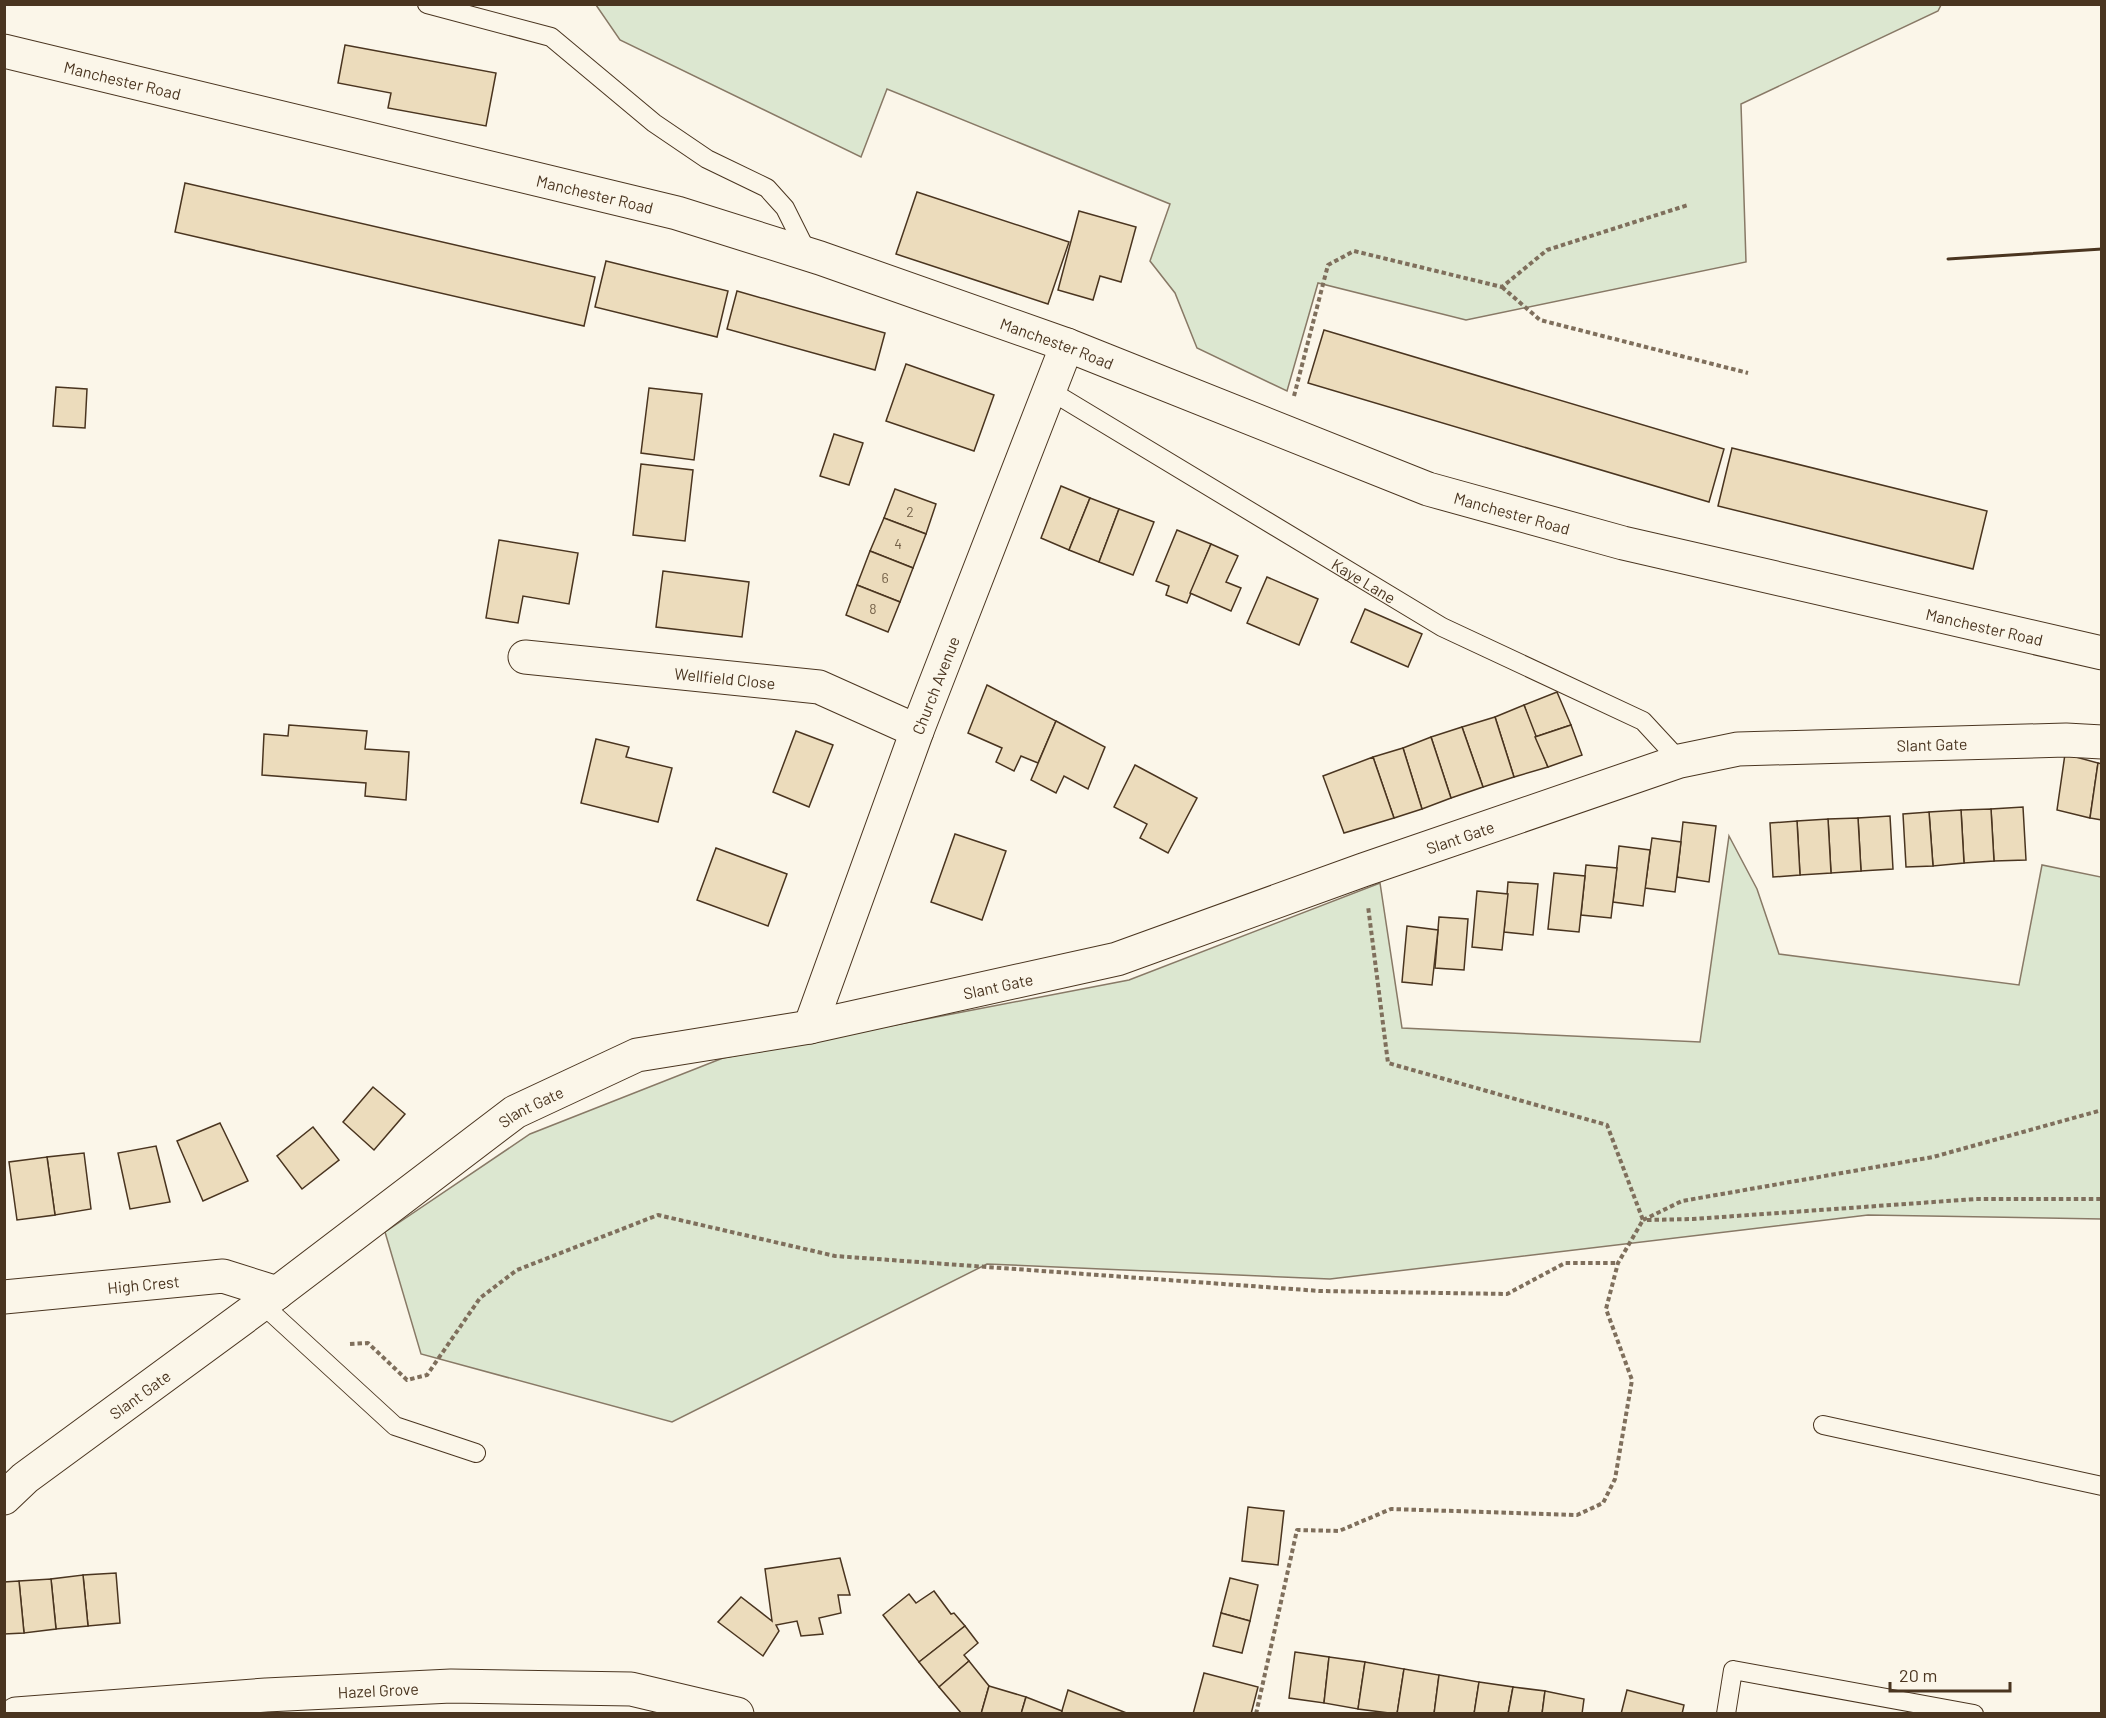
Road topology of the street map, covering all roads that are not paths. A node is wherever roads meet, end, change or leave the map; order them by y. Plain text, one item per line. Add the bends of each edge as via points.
1 (427, 4) edge
2 (4, 51) edge
3 (808, 254) junction
4 (1066, 345) junction
5 (1049, 390) junction
6 (2102, 653) edge
7 (525, 657) dead end
8 (917, 731) junction
9 (2102, 742) edge
10 (1680, 761) junction
11 (810, 1027) junction
12 (4, 1297) edge
13 (270, 1298) junction
14 (1823, 1425) dead end
15 (476, 1452) dead end
16 (2102, 1486) edge
17 (4, 1498) edge
18 (267, 1704) edge
19 (16, 1713) edge
20 (737, 1713) edge
21 (1726, 1713) edge
22 (1974, 1713) edge

1 - 3 lane via 551,38 654,123 707,159 767,188 786,208
2 - 3 street, Manchester Road via 677,213
3 - 4 street, Manchester Road
4 - 5 street, Church Avenue
4 - 6 street, Manchester Road via 1428,489 1623,543
5 - 8 street, Church Avenue
5 - 10 lane, Kaye Lane via 1442,627 1643,721
7 - 8 street, Wellfield Close via 819,687
8 - 11 street, Church Avenue
9 - 10 street, Slant Gate via 1738,749
10 - 11 street, Slant Gate via 1118,959
11 - 13 street, Slant Gate via 637,1055 515,1112
12 - 13 street, High Crest via 223,1276
13 - 15 lane via 307,1345 395,1426
13 - 17 street, Slant Gate via 25,1478
14 - 16 lane
18 - 19 street, Hazel Grove
18 - 20 street, Hazel Grove via 451,1686 631,1689
21 - 22 lane via 1733,1670

